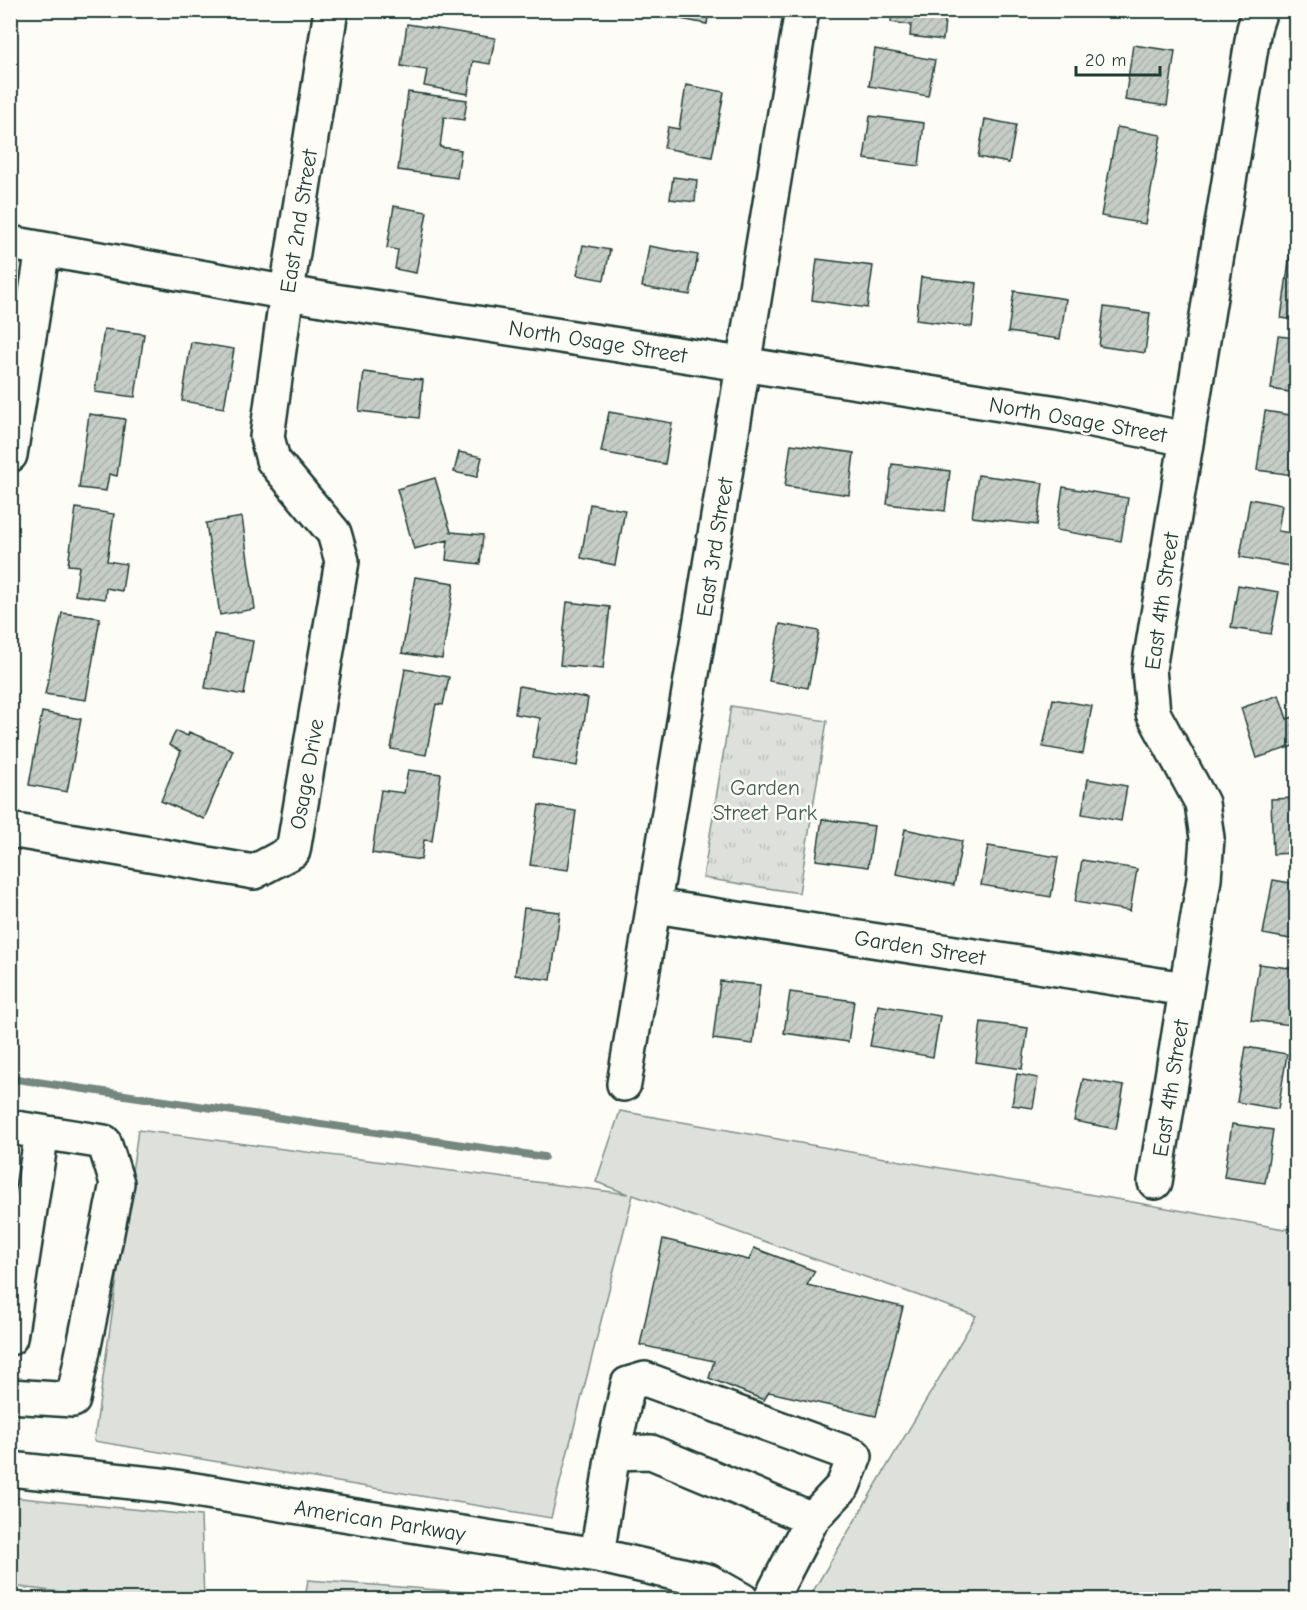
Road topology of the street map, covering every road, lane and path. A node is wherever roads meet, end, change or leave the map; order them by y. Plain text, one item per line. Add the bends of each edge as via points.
1 (331, 10) edge
2 (802, 10) edge
3 (1260, 10) edge
4 (10, 243) edge
5 (43, 249) junction
6 (286, 291) junction
7 (744, 364) junction
8 (268, 432) joint
9 (1186, 439) junction
10 (10, 454) edge
11 (10, 830) edge
12 (655, 906) junction
13 (1185, 989) junction
14 (624, 1084) dead end
15 (26, 1130) edge
16 (1155, 1182) dead end
17 (10, 1338) edge
18 (10, 1396) edge
19 (613, 1453) junction
20 (10, 1469) edge
21 (812, 1519) junction
22 (597, 1555) junction
23 (742, 1599) edge
24 (770, 1599) edge

1 - 6 street, East 2nd Street
2 - 7 street, East 3rd Street
3 - 9 street, East 4th Street
4 - 5 street, North Osage Street
5 - 6 street, North Osage Street
5 - 10 street
6 - 7 street, North Osage Street
6 - 8 street, East 2nd Street
7 - 9 street, North Osage Street via 1058,413
7 - 12 street, East 3rd Street
8 - 11 street, Osage Drive via 273,460 334,533 342,561 293,851 254,872
9 - 13 street, East 4th Street via 1149,669 1153,713 1202,803 1207,838
12 - 13 street, Garden Street
12 - 14 street, East 3rd Street
13 - 16 street, East 4th Street
15 - 17 street
15 - 18 street via 104,1142 117,1183 73,1400
19 - 21 street via 651,1452
19 - 21 street via 628,1384 645,1379 855,1456 843,1486
19 - 22 street
20 - 22 street, American Parkway via 170,1486
21 - 24 street
22 - 23 street, American Parkway via 708,1581

